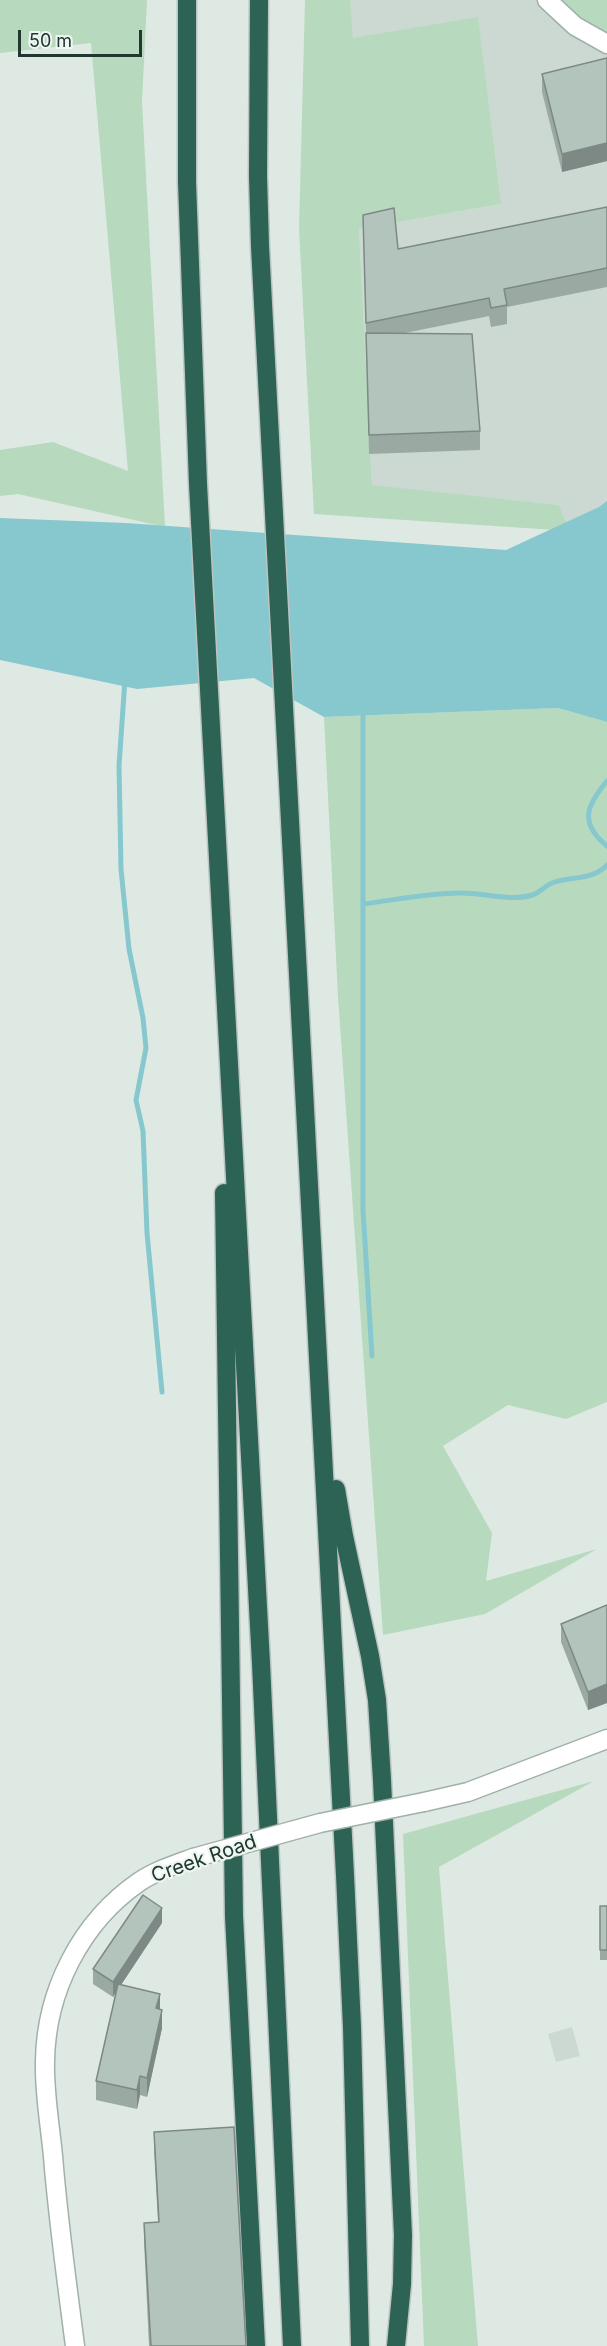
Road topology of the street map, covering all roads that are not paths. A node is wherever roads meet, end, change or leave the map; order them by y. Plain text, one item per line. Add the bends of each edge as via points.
1 (187, 0) edge
2 (259, 0) edge
3 (547, 0) edge
4 (607, 44) edge
5 (221, 915) junction
6 (321, 1392) junction
7 (607, 1739) edge
8 (75, 2346) edge
9 (256, 2346) edge
10 (292, 2346) edge
11 (360, 2346) edge
12 (396, 2346) edge

1 - 5 highway via 187,182 198,484
2 - 6 highway via 258,176 271,480
3 - 4 street via 575,26
5 - 9 highway via 234,1916
5 - 10 highway
6 - 11 highway via 350,1992
6 - 12 highway via 378,1711 402,2214 403,2261
7 - 8 street, Creek Road, bridge via 468,1792 309,1826 193,1858 140,1882 92,1924 57,1991 46,2046 45,2079

